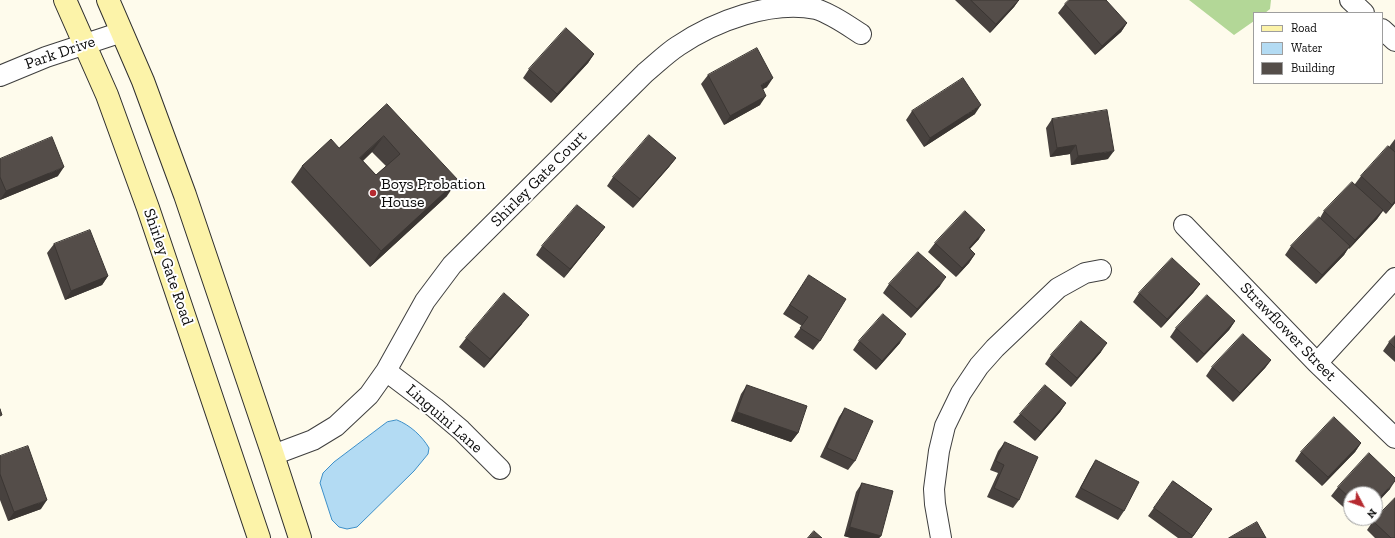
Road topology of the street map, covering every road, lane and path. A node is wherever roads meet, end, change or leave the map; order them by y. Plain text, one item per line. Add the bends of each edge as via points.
1 (66, 0) edge
2 (108, 0) edge
3 (1350, 0) edge
4 (1363, 12) edge
5 (1383, 30) edge
6 (122, 32) junction
7 (861, 34) dead end
8 (1395, 41) edge
9 (84, 44) junction
10 (0, 76) edge
11 (1184, 225) dead end
12 (1101, 270) dead end
13 (1395, 278) edge
14 (1317, 363) junction
15 (386, 371) junction
16 (1395, 438) edge
17 (273, 455) junction
18 (500, 469) dead end
19 (258, 538) edge
20 (300, 538) edge
21 (941, 538) edge

1 - 9 main road, Shirley Gate Road
2 - 6 main road
3 - 4 street
5 - 8 street
6 - 9 street, Park Drive
6 - 17 main road via 185,195
7 - 15 street, Shirley Gate Court via 816,9 795,4 757,9 733,17 677,46 645,73 452,265 425,301
9 - 10 street, Park Drive
9 - 19 main road, Shirley Gate Road via 107,95 148,208
11 - 14 street, Strawflower Street
12 - 21 street via 1086,273 1058,288 995,348 961,393 945,426 939,451 934,489
13 - 14 street
14 - 16 street, Strawflower Street
15 - 17 street, Shirley Gate Court via 368,395 336,426 313,440
15 - 18 street, Linguini Lane via 461,430
17 - 20 main road

